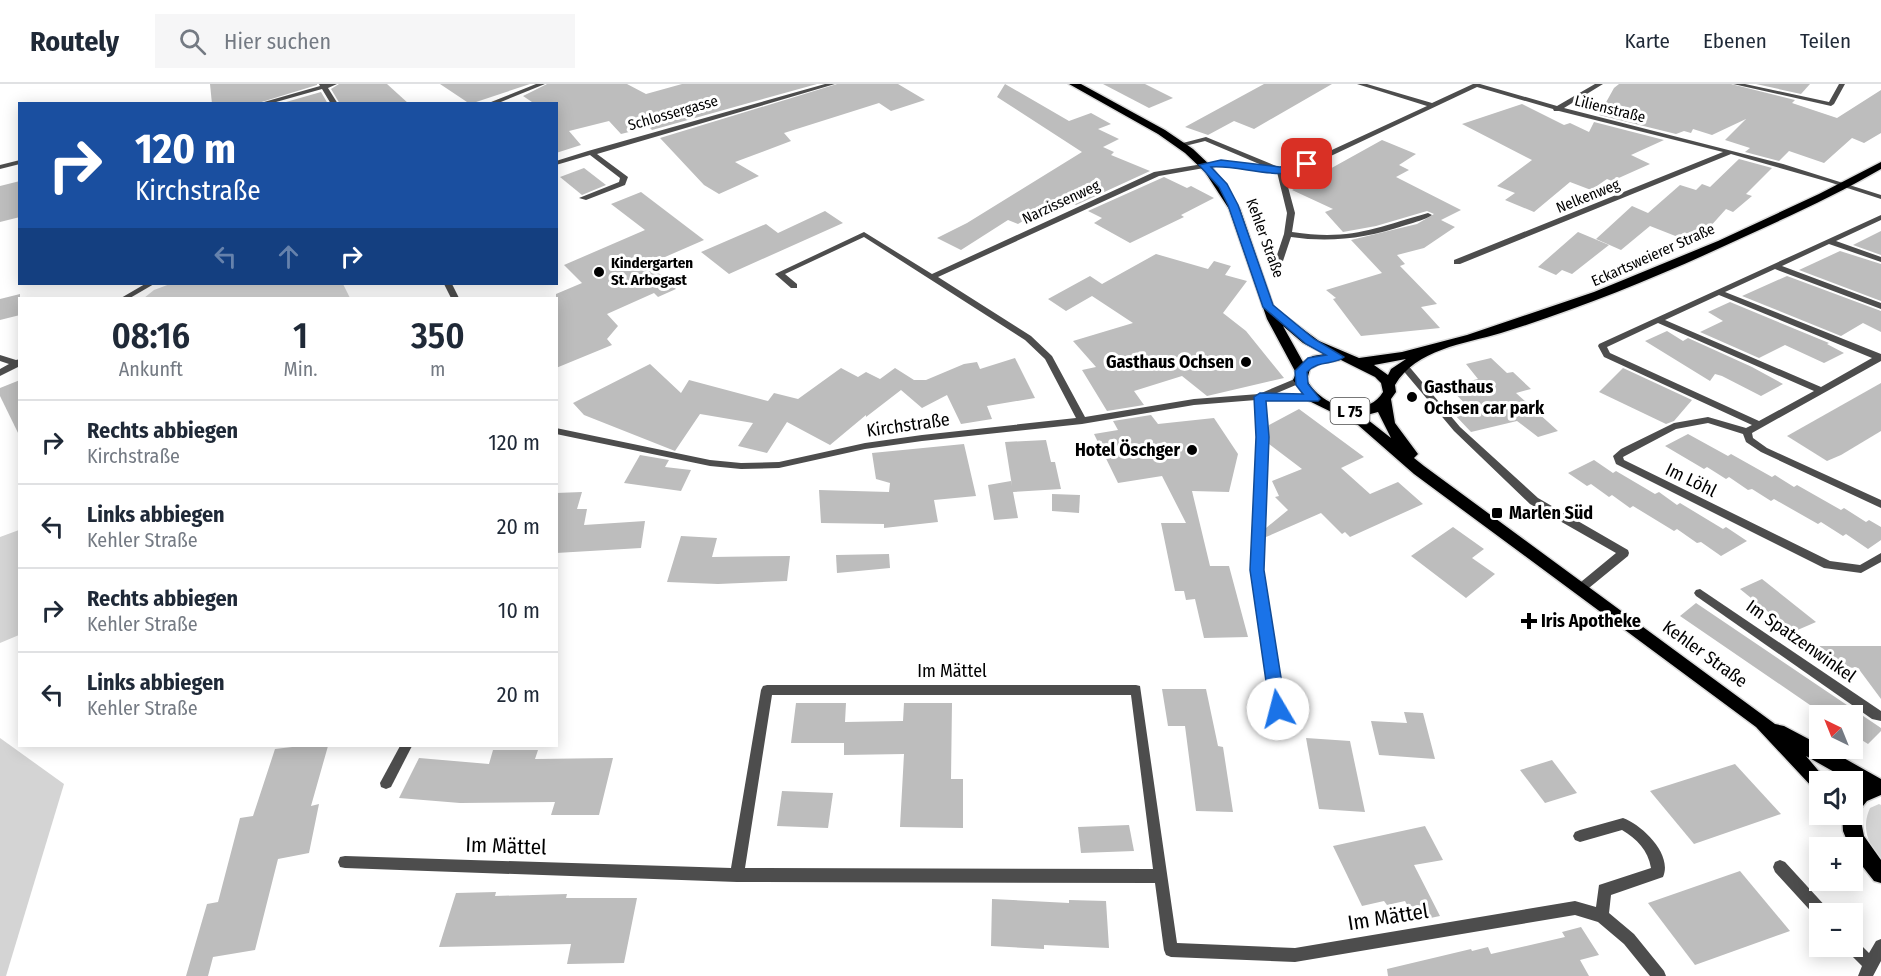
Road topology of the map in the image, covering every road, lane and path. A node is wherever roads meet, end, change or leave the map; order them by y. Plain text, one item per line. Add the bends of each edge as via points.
1 (334, 84) edge
2 (542, 84) edge
3 (832, 84) edge
4 (1074, 84) edge
5 (1360, 84) edge
6 (1475, 84) edge
7 (1600, 84) edge
8 (1736, 84) edge
9 (1842, 84) edge
10 (324, 86) edge
11 (267, 102) edge
12 (334, 102) edge
13 (494, 102) edge
14 (1432, 105) junction
15 (1556, 110) junction
16 (1181, 145) junction
17 (590, 152) junction
18 (1728, 153) junction
19 (18, 162) edge
20 (558, 162) edge
21 (1204, 165) junction
22 (1881, 165) edge
23 (0, 167) edge
24 (1280, 170) junction
25 (1845, 185) junction
26 (1881, 196) edge
27 (583, 198) dead end
28 (1428, 215) dead end
29 (1881, 217) edge
30 (1288, 234) junction
31 (1829, 241) junction
32 (1881, 260) edge
33 (1457, 262) dead end
34 (1775, 266) junction
35 (1277, 267) dead end
36 (934, 276) junction
37 (148, 285) edge
38 (794, 286) dead end
39 (1718, 292) junction
40 (128, 297) edge
41 (1881, 306) edge
42 (1268, 307) junction
43 (1658, 320) junction
44 (1428, 350) junction
45 (1338, 357) junction
46 (1881, 357) edge
47 (0, 358) edge
48 (1360, 362) junction
49 (18, 363) edge
50 (1404, 366) junction
51 (0, 373) edge
52 (1301, 376) junction
53 (1821, 390) junction
54 (1386, 393) junction
55 (1263, 396) junction
56 (1314, 399) junction
57 (1342, 410) junction
58 (1082, 422) junction
59 (1758, 424) junction
60 (558, 431) edge
61 (1748, 432) junction
62 (1440, 484) junction
63 (1881, 504) edge
64 (1881, 557) edge
65 (1580, 589) junction
66 (1701, 593) dead end
67 (1278, 709) dead end
68 (1881, 716) edge
69 (1762, 722) junction
70 (405, 747) edge
71 (1809, 771) edge
72 (386, 783) dead end
73 (1879, 787) edge
74 (1863, 793) edge
75 (1852, 825) edge
76 (1580, 836) dead end
77 (345, 862) dead end
78 (1780, 867) dead end
79 (1881, 874) edge
80 (737, 875) junction
81 (1162, 876) junction
82 (1813, 903) edge
83 (1602, 916) junction
84 (1881, 946) edge
85 (1859, 957) edge
86 (1868, 971) edge
87 (1659, 976) edge

1 - 10 street
2 - 13 street
3 - 17 street, Schlossergasse
4 - 16 main road, Kehler Straße / L 75
5 - 14 street
6 - 14 street, Lilienstraße
6 - 15 street, Lilienstraße
7 - 15 street
8 - 9 street via 1831,104
10 - 11 street
10 - 12 street
14 - 24 street, Lilienstraße via 1296,169
15 - 18 street, Lilienstraße
16 - 21 main road, Kehler Straße / L 75
16 - 24 street via 1206,139
17 - 20 street, Schlossergasse
17 - 27 street via 624,177 622,183
18 - 25 street, Lilienstraße
18 - 33 street, Nelkenweg
19 - 23 street
21 - 24 street, Lilienstraße via 1221,163
21 - 36 street, Narzissenweg via 1157,174
21 - 42 main road, Kehler Straße / L 75 via 1224,186 1233,205
22 - 25 main road, Eckartsweierer Straße
24 - 30 street, Kehler Straße via 1291,213
25 - 26 street, Lilienstraße
25 - 44 main road, Eckartsweierer Straße via 1600,297
28 - 30 street, Kehler Straße via 1379,233 1337,240
29 - 31 street
30 - 35 street, Kehler Straße
31 - 32 street
31 - 34 street
34 - 39 street
34 - 41 street
36 - 38 street via 864,234 779,274
36 - 58 street via 1028,338 1049,358
37 - 40 street
39 - 43 street
39 - 46 street
42 - 45 main road, Kehler Straße / L 75 via 1310,341
42 - 52 main road, Kehler Straße / L 75
43 - 53 street
43 - 59 street via 1602,346 1607,355
44 - 48 main road, Eckartsweierer Straße
44 - 50 main road, Eckartsweierer Straße
45 - 48 main road, Kehler Straße / L 75
45 - 52 main road, Kehler Straße / L 75 via 1312,361
46 - 53 street
47 - 49 street
48 - 54 main road, Kehler Straße / L 75 via 1378,372
49 - 51 street
50 - 54 main road, Eckartsweierer Straße via 1392,376
50 - 65 street via 1457,429 1534,501 1624,553
52 - 55 street, Kirchstraße
52 - 56 main road, Kehler Straße / L 75 via 1304,390
53 - 59 street
54 - 57 main road, Kehler Straße / L 75 via 1377,407
54 - 62 main road, Kehler Straße / L 75 via 1385,416 1397,437
55 - 56 street, Kirchstraße
55 - 58 street, Kirchstraße via 1194,402
55 - 67 street via 1257,570
56 - 57 main road, Kehler Straße / L 75
57 - 62 main road, Kehler Straße / L 75 via 1363,422
58 - 60 street, Kirchstraße via 922,438 865,446 811,460 750,466 710,463
59 - 61 street
61 - 63 street, Im Löhl via 1749,440 1764,450
61 - 64 street, Im Löhl via 1708,420 1674,426 1624,451 1618,456 1619,462 1828,565 1862,569
62 - 65 main road, Kehler Straße / L 75
65 - 69 main road, Kehler Straße / L 75
66 - 68 street, Im Spatzenwinkel
69 - 71 main road, Kehler Straße / L 75
69 - 73 main road, L 75
70 - 72 street
73 - 74 main road, L 75
75 - 79 main road, L 75 via 1859,846
76 - 83 street via 1623,824 1638,831 1657,855 1658,872 1604,890
77 - 80 street, Im Mättel
78 - 82 street
80 - 81 street, Im Mättel
80 - 81 street, Im Mättel via 766,690 1136,690
81 - 83 street, Im Mättel via 1172,950 1295,955 1575,908
83 - 87 street, Im Mättel via 1629,939
84 - 86 street
85 - 86 street

